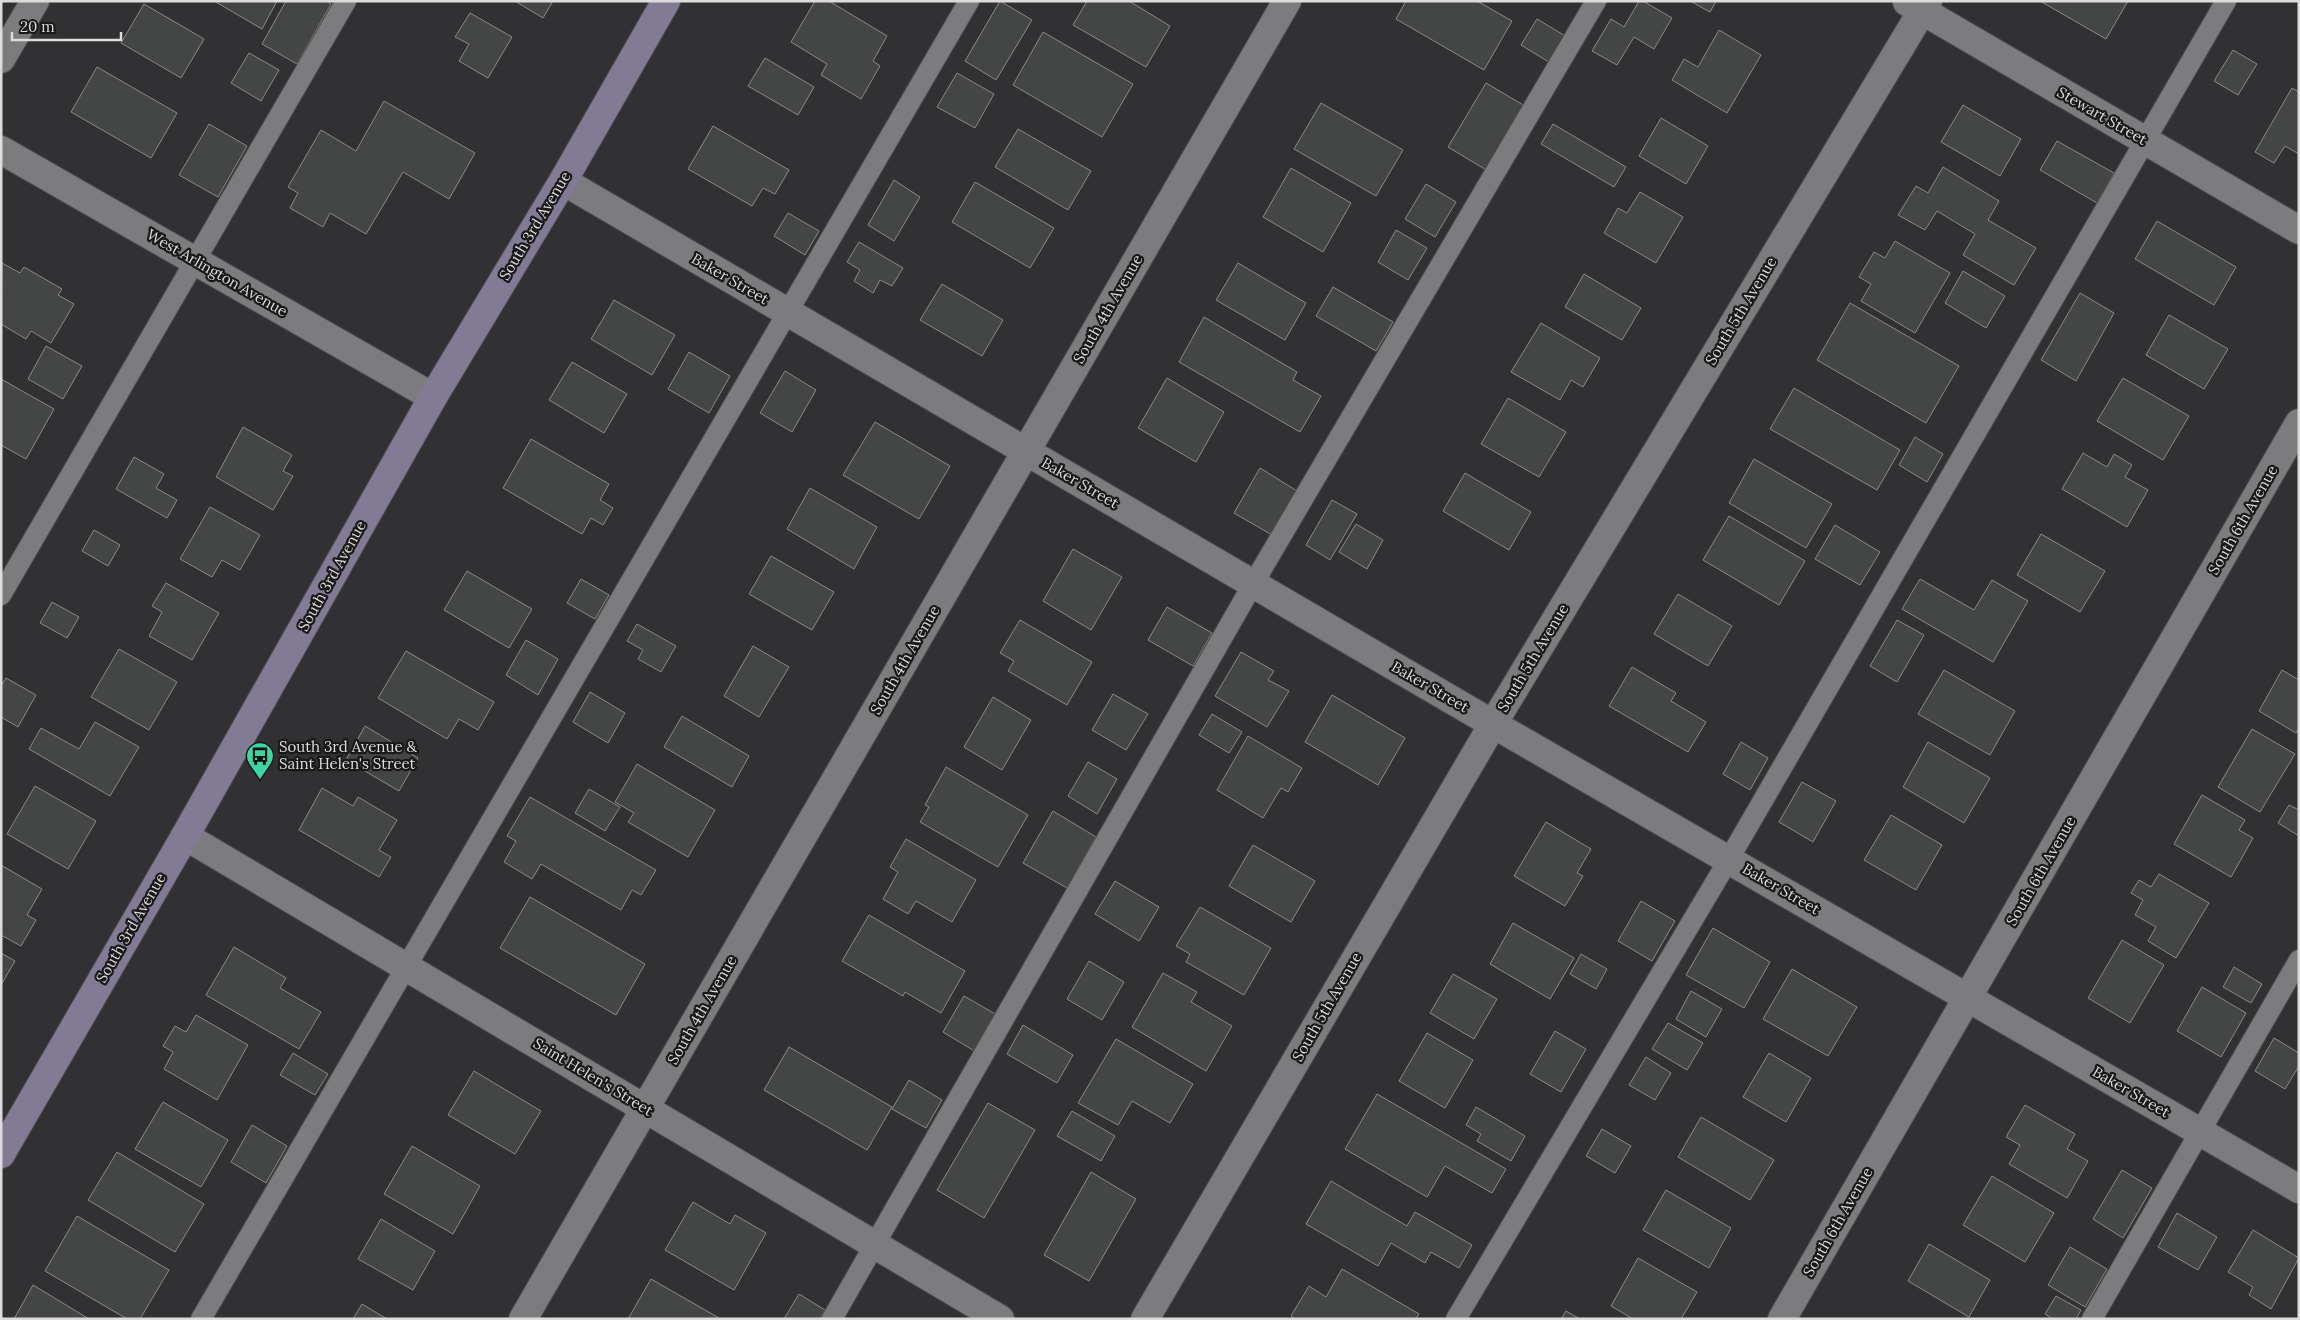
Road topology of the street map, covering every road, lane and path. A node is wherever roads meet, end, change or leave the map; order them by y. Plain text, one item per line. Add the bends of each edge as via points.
1 (35, 1) edge
2 (346, 1) edge
3 (666, 1) edge
4 (969, 1) edge
5 (1287, 1) edge
6 (1596, 1) edge
7 (2226, 1) edge
8 (1918, 4) edge
9 (1, 59) edge
10 (2144, 140) junction
11 (1, 150) edge
12 (563, 181) junction
13 (2299, 230) edge
14 (196, 261) junction
15 (787, 312) junction
16 (433, 397) junction
17 (2299, 423) edge
18 (1025, 451) junction
19 (1253, 584) junction
20 (1, 595) edge
21 (1493, 724) junction
22 (185, 836) junction
23 (1729, 859) junction
24 (2299, 960) edge
25 (406, 967) junction
26 (1968, 997) junction
27 (645, 1108) junction
28 (2200, 1132) junction
29 (1, 1154) edge
30 (2299, 1189) edge
31 (874, 1244) junction
32 (201, 1319) edge
33 (524, 1319) edge
34 (832, 1319) edge
35 (1000, 1319) edge
36 (1145, 1319) edge
37 (1456, 1319) edge
38 (1782, 1319) edge
39 (2092, 1319) edge

1 - 9 street
2 - 14 lane
3 - 12 street, South 3rd Avenue
4 - 15 lane
5 - 18 street, South 4th Avenue
6 - 19 lane
7 - 10 lane
8 - 10 street, Stewart Street
8 - 21 street, South 5th Avenue
10 - 13 street, Stewart Street
10 - 23 lane
11 - 14 street, West Arlington Avenue
12 - 15 street, Baker Street
12 - 16 street, South 3rd Avenue
14 - 16 street, West Arlington Avenue
14 - 20 lane
15 - 18 street, Baker Street
15 - 25 lane
16 - 22 street, South 3rd Avenue
17 - 26 street, South 6th Avenue
18 - 19 street, Baker Street
18 - 27 street, South 4th Avenue
19 - 21 street, Baker Street
19 - 31 lane
21 - 23 street, Baker Street
21 - 36 street, South 5th Avenue
22 - 25 street, Saint Helen's Street
22 - 29 street, South 3rd Avenue
23 - 26 street, Baker Street
23 - 37 lane
24 - 28 lane
25 - 27 street, Saint Helen's Street
25 - 32 lane
26 - 28 street, Baker Street
26 - 38 street, South 6th Avenue
27 - 31 street, Saint Helen's Street
27 - 33 street, South 4th Avenue
28 - 30 street, Baker Street
28 - 39 lane
31 - 34 lane
31 - 35 street, Saint Helen's Street

